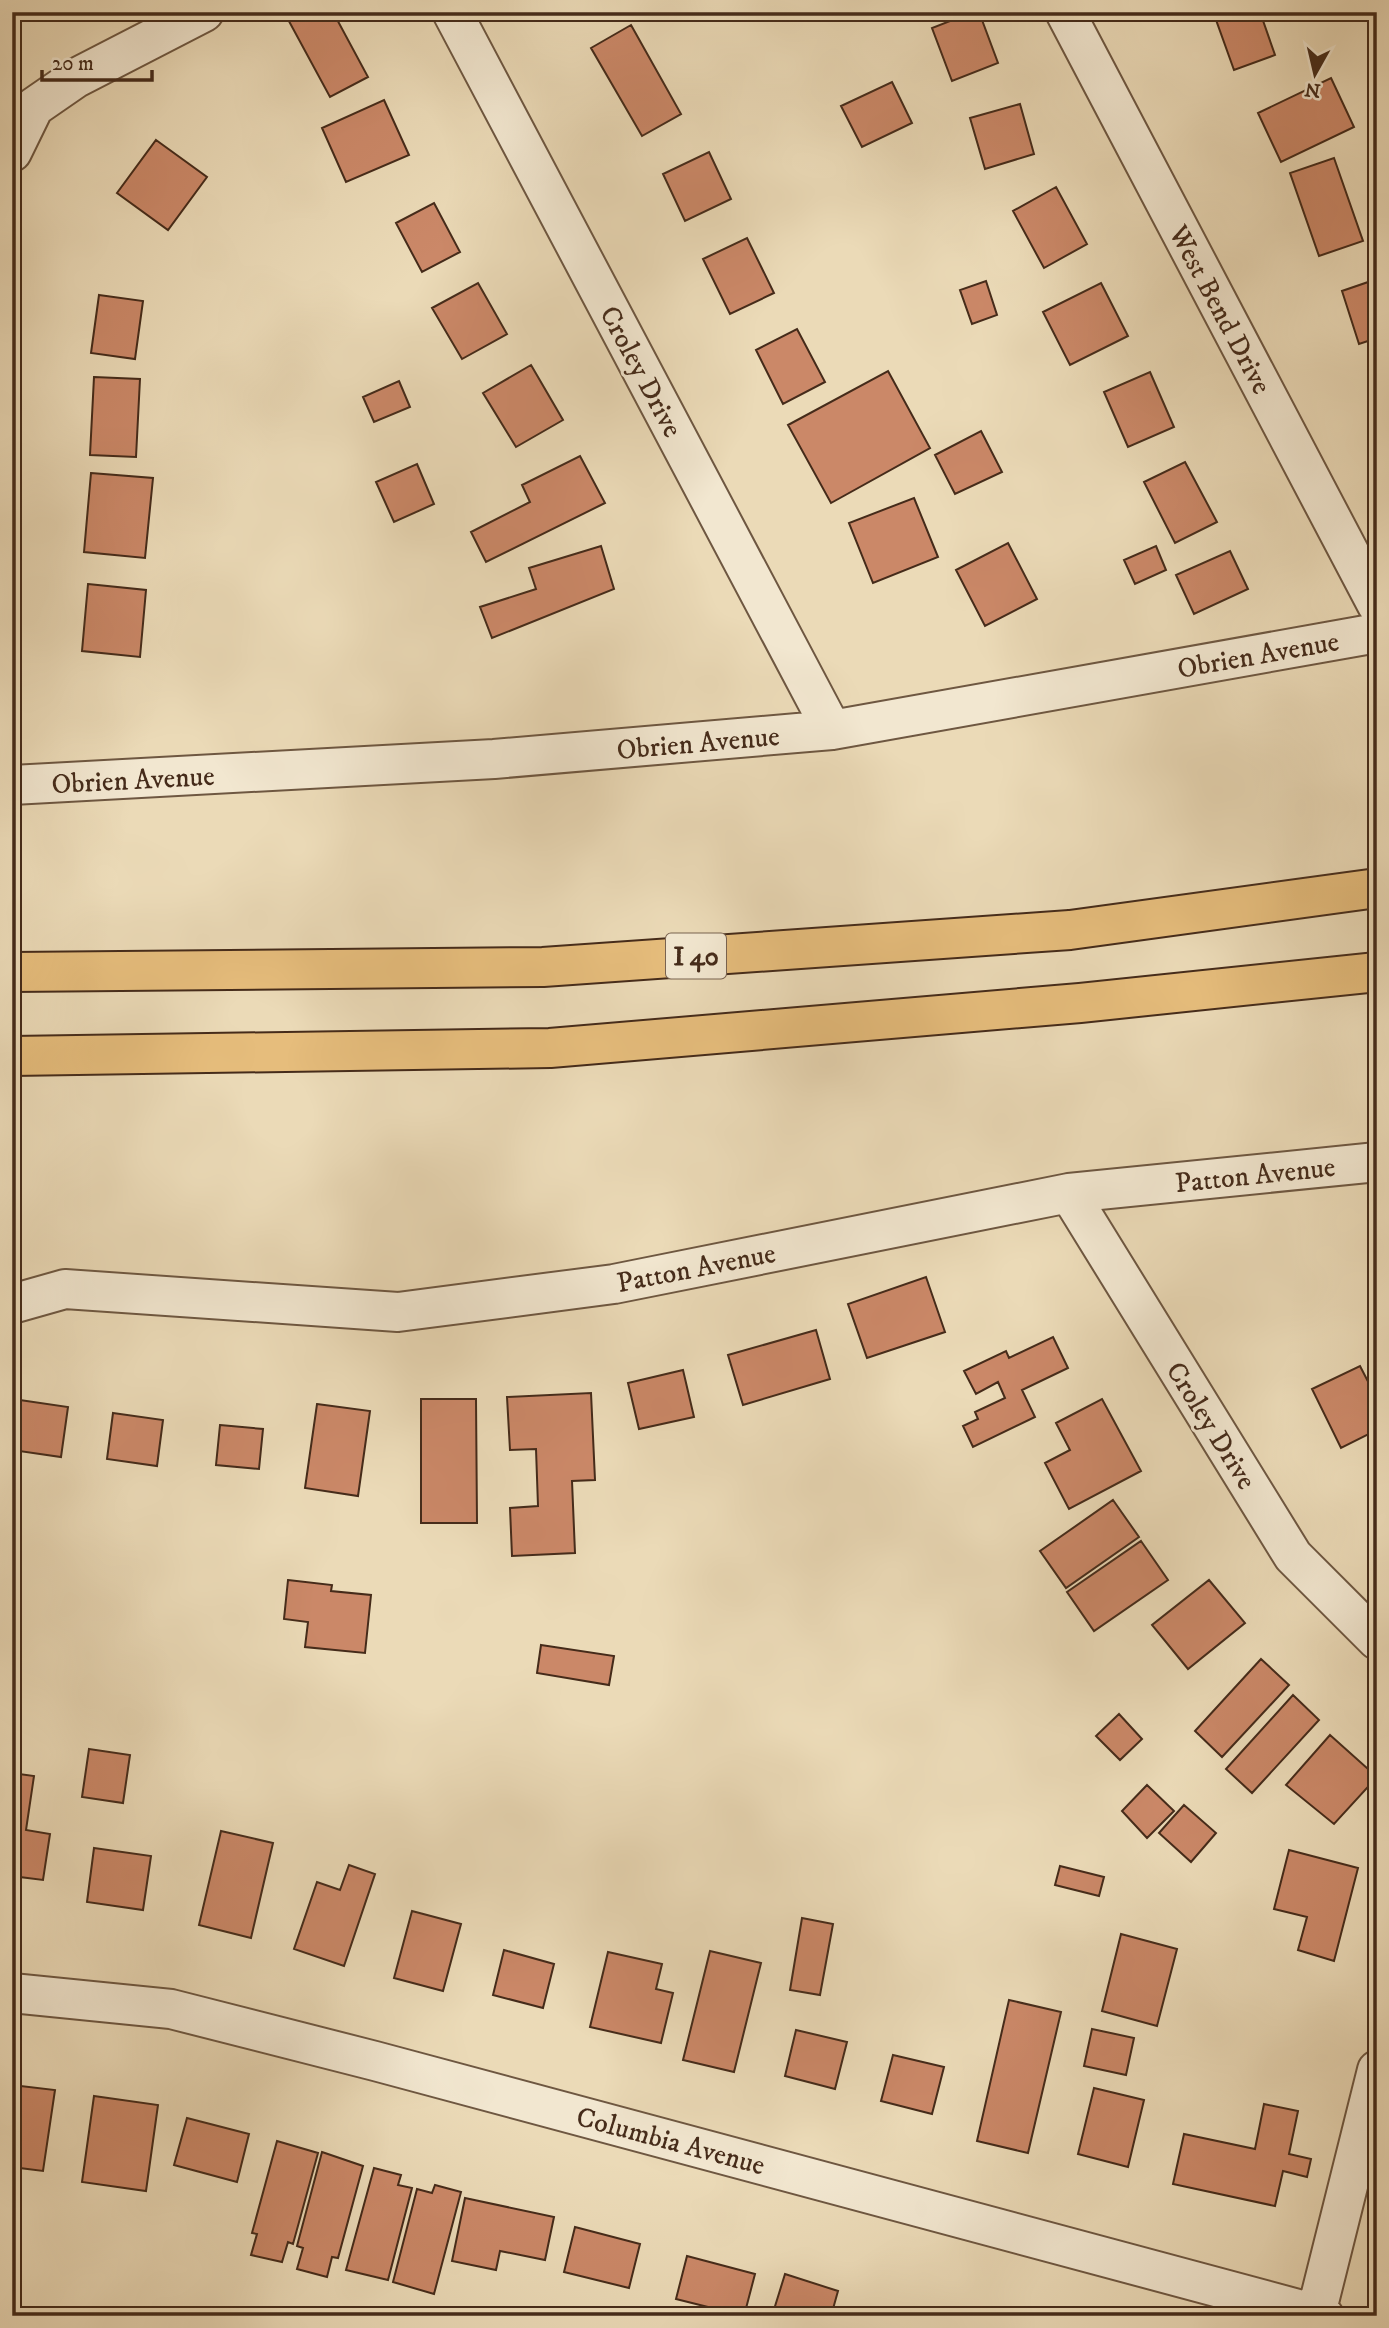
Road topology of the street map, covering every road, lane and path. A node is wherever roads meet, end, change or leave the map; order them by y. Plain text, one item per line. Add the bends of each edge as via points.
1 (204, 12) edge
2 (452, 12) edge
3 (1065, 12) edge
4 (12, 152) edge
5 (1377, 605) edge
6 (1377, 634) edge
7 (832, 730) junction
8 (12, 785) edge
9 (1377, 888) edge
10 (12, 972) edge
11 (1377, 972) edge
12 (12, 1056) edge
13 (1377, 1162) edge
14 (1069, 1193) junction
15 (12, 1304) edge
16 (1377, 1640) edge
17 (12, 1993) edge
18 (1377, 2070) edge
19 (1320, 2315) edge

1 - 4 street via 76,78 34,107
2 - 7 street, Croley Drive
3 - 5 street, West Bend Drive
6 - 7 street, Obrien Avenue
7 - 8 street, Obrien Avenue via 494,759
9 - 10 highway, I 40 via 1070,930 543,967
11 - 12 highway via 1080,1003 550,1048
13 - 14 street, Patton Avenue
14 - 15 street, Patton Avenue via 614,1284 398,1312 65,1289
14 - 16 street, Croley Drive via 1293,1556
17 - 19 street, Columbia Avenue via 171,2010
18 - 19 street

